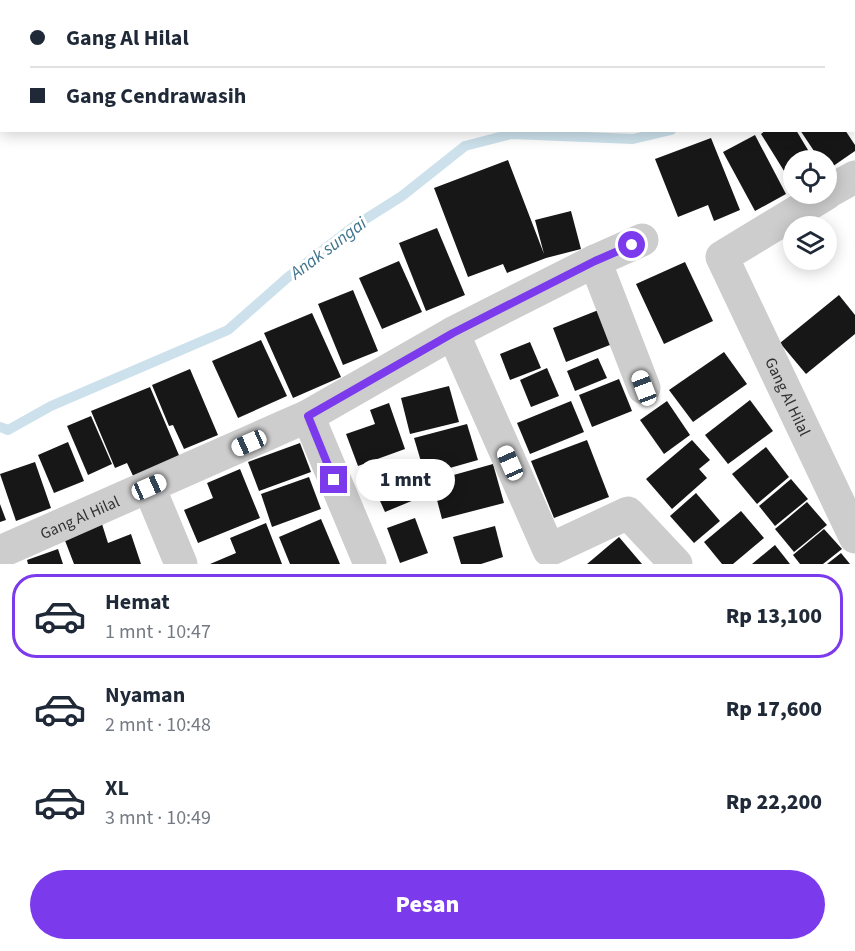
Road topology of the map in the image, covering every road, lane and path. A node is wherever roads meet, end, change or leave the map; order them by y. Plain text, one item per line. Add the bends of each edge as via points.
1 (855, 177) edge
2 (837, 187) edge
3 (808, 204) edge
4 (642, 240) dead end
5 (595, 261) junction
6 (453, 333) junction
7 (644, 388) dead end
8 (308, 416) junction
9 (149, 487) junction
10 (855, 537) edge
11 (0, 552) edge
12 (181, 564) edge
13 (370, 564) edge
14 (676, 564) edge

1 - 2 street
3 - 10 street, Gang Al Hilal via 722,257
4 - 5 street, Gang Al Hilal
5 - 6 street, Gang Al Hilal
5 - 7 street
6 - 8 street, Gang Al Hilal
6 - 14 street via 549,550 628,513
8 - 9 street, Gang Al Hilal
8 - 13 street
9 - 11 street, Gang Al Hilal
9 - 12 street

